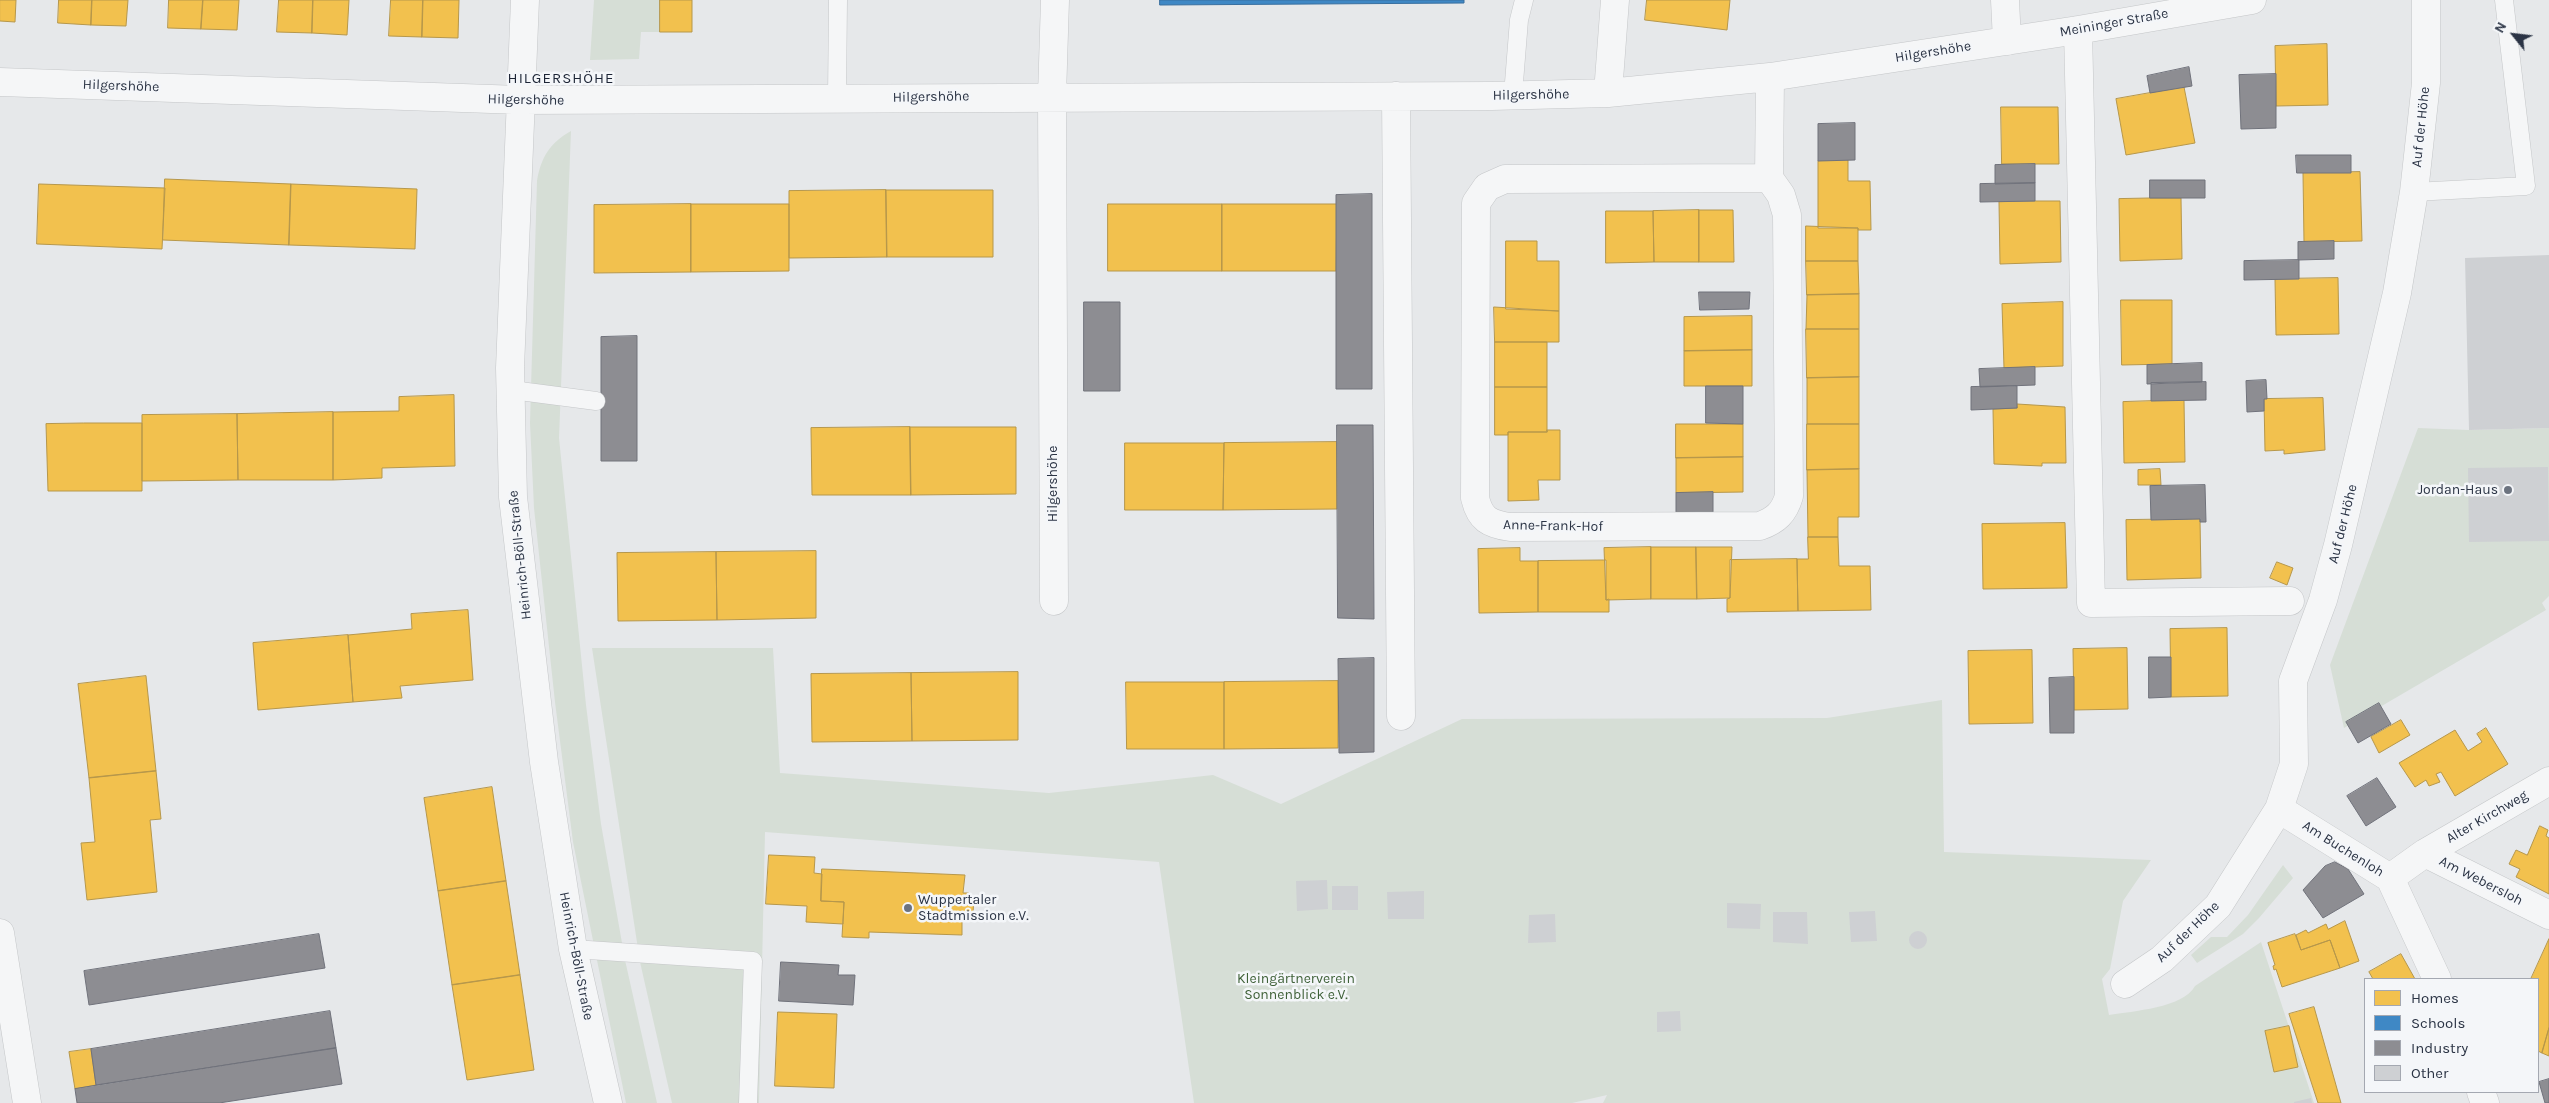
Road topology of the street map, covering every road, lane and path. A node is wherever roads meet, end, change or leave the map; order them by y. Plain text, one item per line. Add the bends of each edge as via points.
1 (525, 0) edge
2 (838, 0) edge
3 (1055, 0) edge
4 (1524, 0) edge
5 (1615, 0) edge
6 (2005, 0) edge
7 (2252, 0) edge
8 (2426, 0) edge
9 (2504, 0) edge
10 (2078, 30) junction
11 (2007, 41) junction
12 (1770, 77) junction
13 (0, 82) edge
14 (1608, 93) junction
15 (1513, 95) junction
16 (1052, 96) junction
17 (1396, 96) junction
18 (837, 98) junction
19 (520, 100) junction
20 (1770, 178) junction
21 (2414, 192) junction
22 (512, 390) junction
23 (596, 401) dead end
24 (2322, 600) junction
25 (1054, 601) dead end
26 (2290, 601) joint
27 (1400, 716) dead end
28 (2549, 781) edge
29 (2279, 809) junction
30 (2426, 853) junction
31 (2390, 878) junction
32 (2549, 915) edge
33 (0, 933) edge
34 (573, 949) junction
35 (2436, 978) edge
36 (2125, 984) dead end
37 (27, 1103) edge
38 (608, 1103) edge
39 (748, 1103) edge

1 - 19 street, Heinrich-Böll-Straße
2 - 18 lane
3 - 16 street, Hilgershöhe
4 - 15 lane via 1519,20
5 - 14 street
6 - 11 street
7 - 10 street, Meininger Straße
8 - 21 street, Auf der Höhe via 2426,83
9 - 21 lane via 2526,186
10 - 11 street, Meininger Straße
10 - 26 street via 2091,603
11 - 12 street, Hilgershöhe
12 - 14 street, Hilgershöhe
12 - 20 street, Anne-Frank-Hof
13 - 19 street, Hilgershöhe
14 - 15 street, Hilgershöhe
15 - 17 street, Hilgershöhe
16 - 17 street, Hilgershöhe
16 - 18 street, Hilgershöhe
16 - 25 street, Hilgershöhe
17 - 27 street
18 - 19 street, Hilgershöhe
19 - 22 street, Heinrich-Böll-Straße via 510,368
20 - 20 street, Anne-Frank-Hof via 1505,179 1487,187 1476,203 1475,498 1479,513 1495,525 1510,527 1760,526 1774,520 1785,508 1789,496 1786,215 1781,195
21 - 24 street, Auf der Höhe via 2397,293
22 - 23 lane
22 - 34 street, Heinrich-Böll-Straße via 513,496 522,579 544,762
24 - 26 lane
24 - 29 street, Auf der Höhe via 2293,681 2294,764
28 - 30 street, Alter Kirchweg
29 - 31 street, Am Buchenloh
29 - 36 street, Auf der Höhe via 2218,906 2162,959
30 - 31 street, Am Webersloh
30 - 32 street, Am Webersloh
31 - 35 street, Am Buchenloh
33 - 37 street
34 - 38 street, Heinrich-Böll-Straße
34 - 39 lane via 753,961

